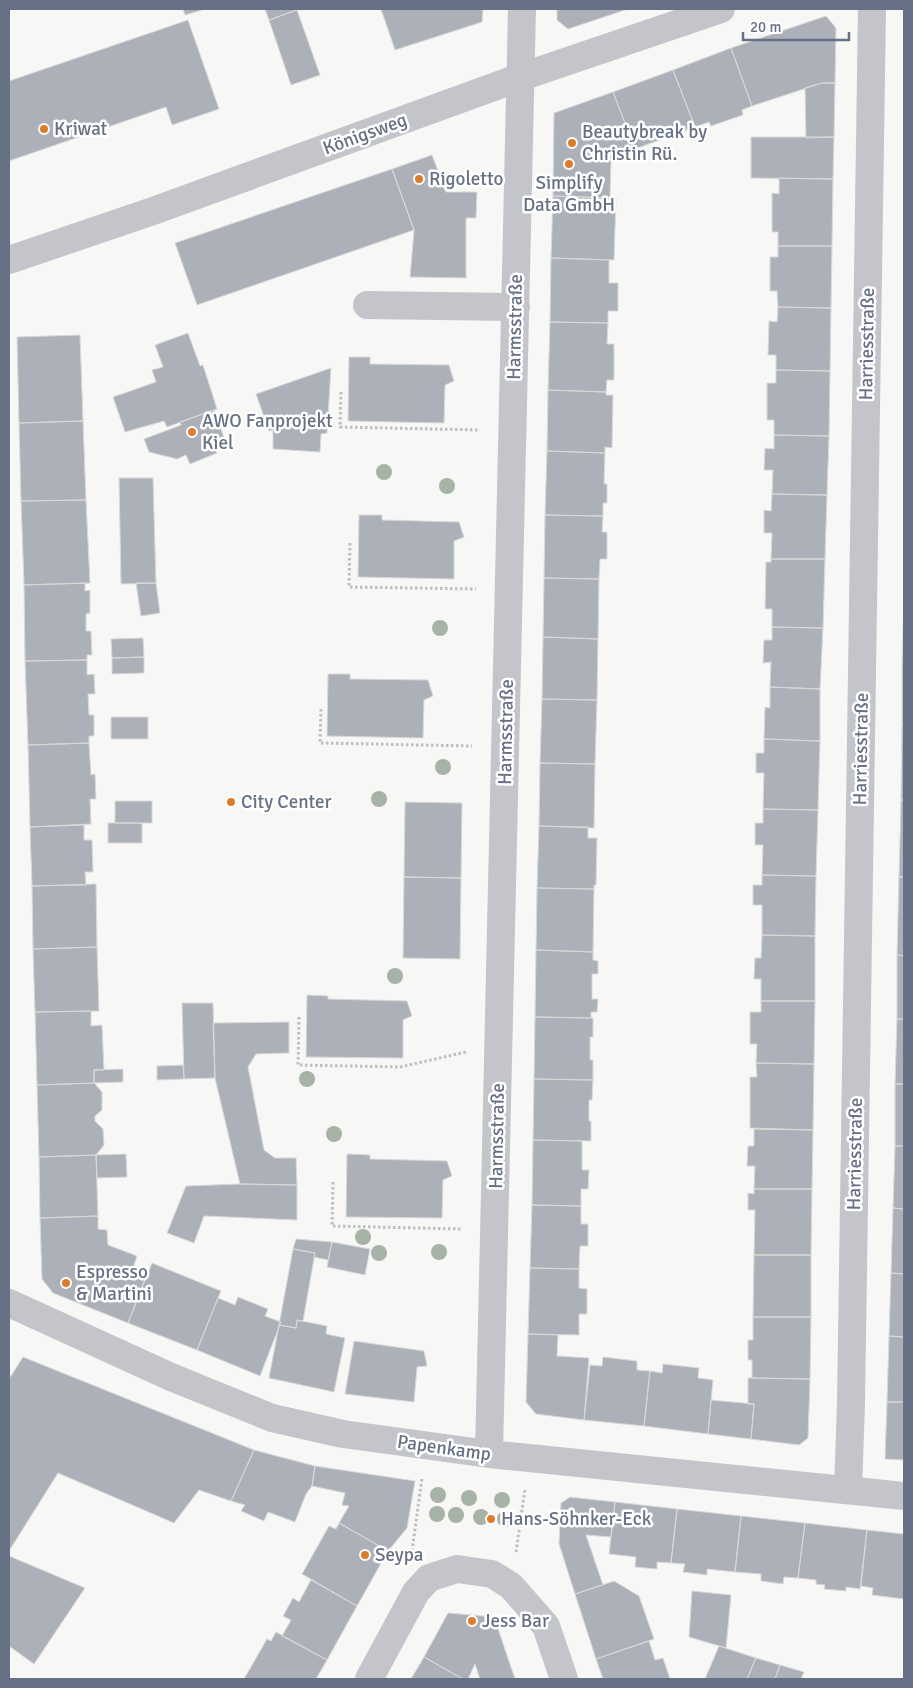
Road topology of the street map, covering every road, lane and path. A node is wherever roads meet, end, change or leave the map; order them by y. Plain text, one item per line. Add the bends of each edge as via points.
1 (522, 9) edge
2 (721, 9) edge
3 (872, 9) edge
4 (520, 77) junction
5 (9, 260) edge
6 (367, 305) dead end
7 (516, 308) junction
8 (341, 392) dead end
9 (450, 429) dead end
10 (350, 543) dead end
11 (452, 589) dead end
12 (321, 709) dead end
13 (444, 745) dead end
14 (299, 1017) dead end
15 (499, 1045) junction
16 (333, 1182) dead end
17 (436, 1228) dead end
18 (9, 1303) edge
19 (426, 1446) junction
20 (489, 1454) junction
21 (529, 1459) junction
22 (848, 1490) junction
23 (904, 1496) edge
24 (511, 1586) junction
25 (416, 1592) junction
26 (369, 1679) edge
27 (564, 1679) edge

1 - 4 street, Harmsstraße
2 - 4 street, Königsweg
3 - 22 street, Harriesstraße
4 - 5 street, Königsweg
4 - 7 street, Harmsstraße
6 - 7 street
7 - 15 street, Harmsstraße
8 - 9 path via 340,427
10 - 11 path via 350,587
12 - 13 path via 320,743
14 - 15 path via 298,1065 400,1067
15 - 20 street, Harmsstraße
16 - 17 path via 332,1226
18 - 19 street, Papenkamp via 171,1377 272,1418 343,1434
19 - 20 street, Papenkamp
19 - 25 path via 412,1554
20 - 21 street, Papenkamp
21 - 22 street, Papenkamp
21 - 24 path
22 - 23 street, Papenkamp
24 - 25 street via 492,1574 458,1569 430,1578
24 - 27 street via 546,1626
25 - 26 street

